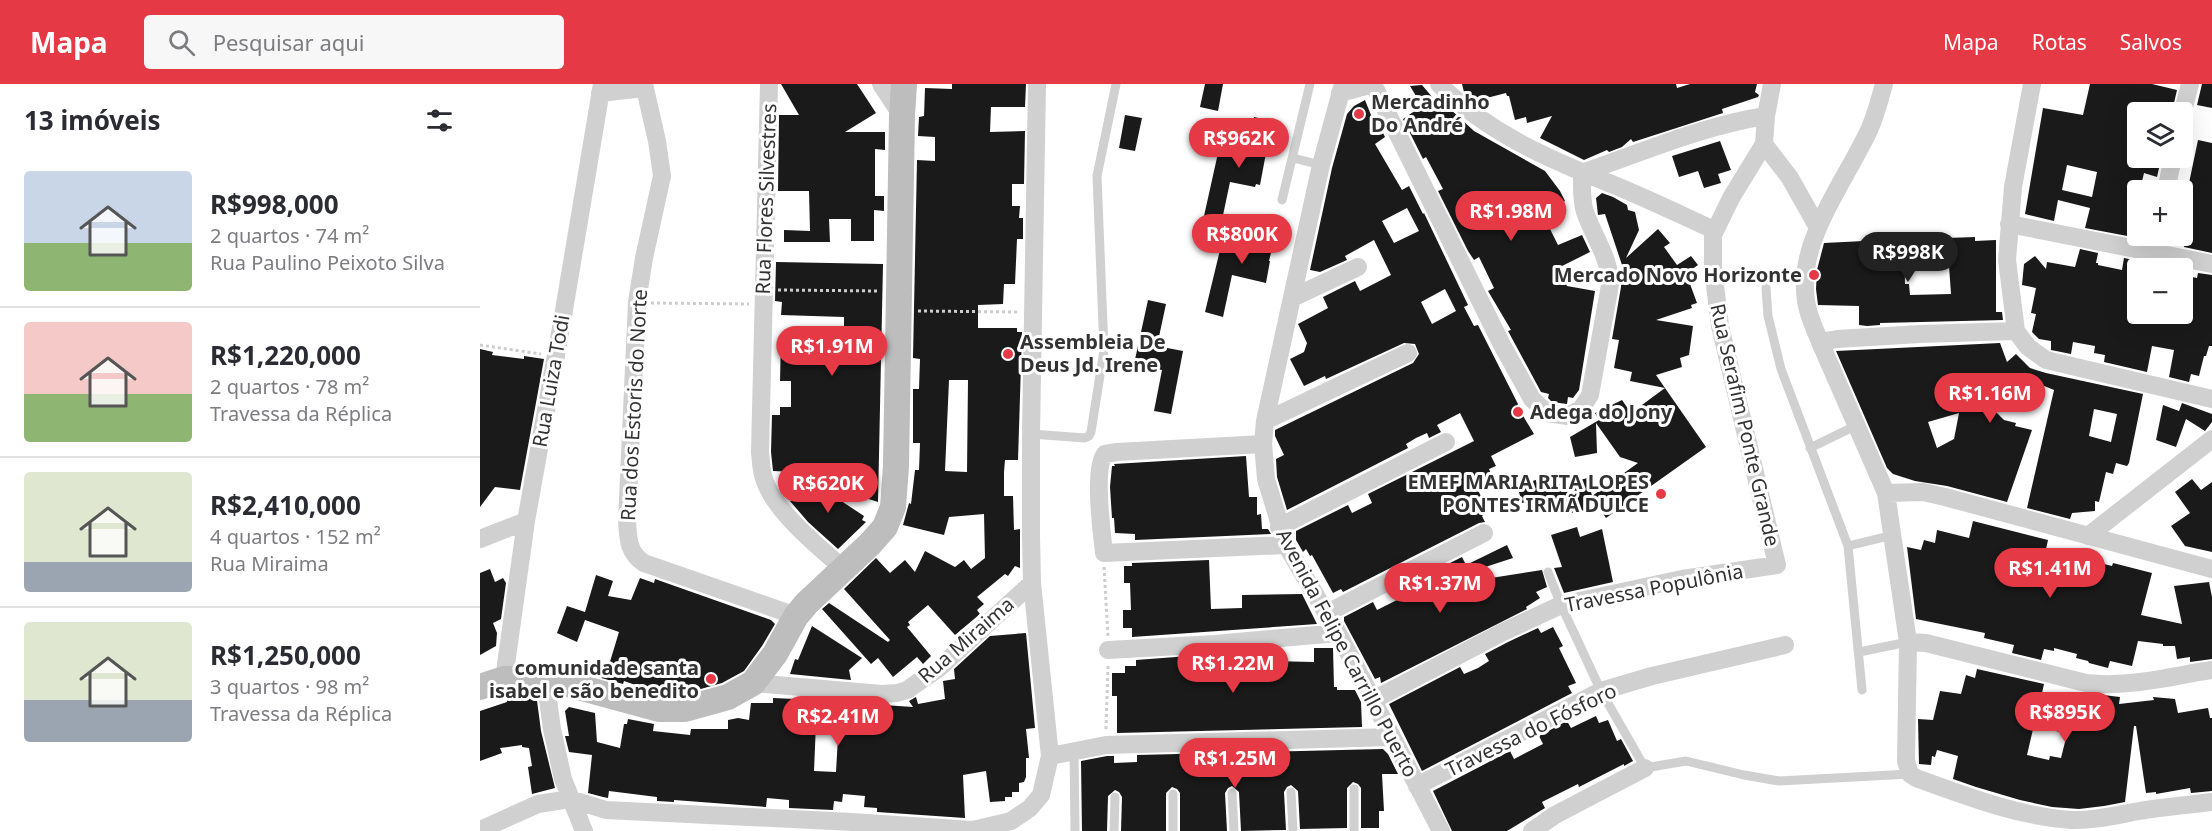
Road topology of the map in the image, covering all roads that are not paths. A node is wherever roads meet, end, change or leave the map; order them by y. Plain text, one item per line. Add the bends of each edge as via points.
1 (769, 84) edge
2 (880, 84) edge
3 (904, 84) edge
4 (1037, 84) edge
5 (1116, 84) edge
6 (1310, 84) edge
7 (1373, 84) edge
8 (1439, 84) edge
9 (1772, 84) edge
10 (1884, 84) edge
11 (2190, 84) edge
12 (644, 86) edge
13 (601, 88) edge
14 (1341, 88) edge
15 (2027, 90) edge
16 (2185, 102) edge
17 (902, 116) junction
18 (1766, 116) junction
19 (1764, 144) junction
20 (1293, 158) junction
21 (1321, 165) junction
22 (1582, 173) junction
23 (1282, 200) dead end
24 (2009, 224) junction
25 (1817, 226) junction
26 (1714, 230) junction
27 (2127, 240) edge
28 (2161, 246) edge
29 (2212, 264) edge
30 (1358, 267) dead end
31 (1766, 288) dead end
32 (1292, 298) junction
33 (2016, 331) junction
34 (1820, 342) junction
35 (1408, 352) dead end
36 (2212, 399) edge
37 (1265, 421) junction
38 (1855, 426) junction
39 (1030, 434) junction
40 (2212, 439) edge
41 (1446, 442) dead end
42 (1263, 444) junction
43 (1810, 448) junction
44 (1886, 493) junction
45 (526, 521) junction
46 (1279, 527) junction
47 (1484, 533) dead end
48 (1893, 535) junction
49 (2088, 536) junction
50 (480, 539) edge
51 (1286, 545) junction
52 (1848, 546) junction
53 (1777, 565) joint
54 (844, 569) junction
55 (2212, 569) edge
56 (1548, 572) dead end
57 (1032, 583) junction
58 (1561, 605) junction
59 (1327, 613) junction
60 (796, 616) junction
61 (1338, 633) junction
62 (1908, 642) junction
63 (1785, 645) dead end
64 (1108, 650) road end
65 (1859, 652) junction
66 (2212, 670) edge
67 (504, 680) junction
68 (556, 681) junction
69 (753, 683) junction
70 (480, 687) edge
71 (1862, 690) dead end
72 (1602, 691) junction
73 (1373, 700) junction
74 (1392, 737) junction
75 (1074, 751) junction
76 (1050, 756) junction
77 (1645, 768) junction
78 (1910, 774) junction
79 (1418, 786) junction
80 (1354, 789) dead end
81 (1291, 792) dead end
82 (1232, 793) dead end
83 (1173, 794) dead end
84 (1115, 796) dead end
85 (570, 799) junction
86 (2212, 802) edge
87 (581, 824) edge
88 (480, 830) edge
89 (1075, 831) edge
90 (1114, 831) edge
91 (1173, 831) edge
92 (1234, 831) edge
93 (1293, 831) edge
94 (1354, 831) edge
95 (1441, 831) edge
96 (1532, 831) edge

1 - 54 street, Rua Flores Silvestres via 762,473 766,486 785,511 812,542
2 - 17 street
3 - 17 street
4 - 39 street
5 - 39 lane via 1097,176 1104,350 1091,432 1085,438
6 - 20 lane
7 - 14 street
7 - 22 street via 1532,399 1547,413 1559,416 1576,413 1590,395 1610,285 1606,255 1584,209
8 - 22 street via 1468,111
9 - 18 street, Rua Serafim Ponte Grande
10 - 25 street via 1870,126
11 - 16 street
12 - 13 street
12 - 60 street, Rua dos Estoris do Norte via 662,176 637,302 627,520 632,552 644,564
13 - 45 street, Rua Luiza Todi
14 - 21 street, Avenida Felipe Carrillo Puerto
15 - 24 street
17 - 54 street via 893,507 885,526
18 - 19 street, Rua Serafim Ponte Grande
18 - 22 street via 1689,136
19 - 25 street via 1790,178
19 - 26 street, Rua Serafim Ponte Grande
20 - 21 lane
20 - 23 lane
21 - 32 street, Avenida Felipe Carrillo Puerto
22 - 26 street
24 - 27 street
24 - 33 street via 2009,282
25 - 34 street via 1804,289
26 - 53 street, Rua Serafim Ponte Grande via 1713,269 1720,326
28 - 29 street
30 - 32 street
31 - 43 lane via 1773,343
32 - 37 street, Avenida Felipe Carrillo Puerto
33 - 34 street
33 - 36 street via 2046,360
34 - 38 street
35 - 37 street
37 - 42 street, Avenida Felipe Carrillo Puerto
38 - 43 lane
38 - 44 street
39 - 57 street
40 - 49 street
41 - 46 street
42 - 46 street, Avenida Felipe Carrillo Puerto via 1266,479
42 - 51 street via 1105,454 1100,464 1099,495 1104,553
43 - 52 lane
44 - 48 street
44 - 49 street via 1923,492
45 - 50 street
45 - 67 street, Rua Luiza Todi
46 - 51 street, Avenida Felipe Carrillo Puerto
47 - 59 street
48 - 52 lane
48 - 62 street
49 - 55 street
51 - 59 street, Avenida Felipe Carrillo Puerto
52 - 65 lane
53 - 58 street, Travessa Populônia via 1682,579
54 - 60 street
56 - 58 lane
57 - 69 street, Rua Miraima via 939,668 907,690 882,694
57 - 76 street
58 - 72 lane
58 - 73 street, Travessa Populônia
59 - 61 street, Avenida Felipe Carrillo Puerto
60 - 69 street
61 - 64 street
61 - 73 street, Avenida Felipe Carrillo Puerto
62 - 65 lane
62 - 66 street via 2100,684
62 - 78 street via 1905,740 1906,768
63 - 72 street, Travessa do Fósforo
65 - 71 lane
67 - 68 street
67 - 70 street
68 - 69 street via 659,709 685,709 728,698
68 - 85 street via 557,752
72 - 77 lane
72 - 79 street, Travessa do Fósforo
73 - 74 street, Avenida Felipe Carrillo Puerto
74 - 75 street via 1106,746
74 - 79 street, Avenida Felipe Carrillo Puerto
75 - 76 street
75 - 89 lane
76 - 85 street via 1041,795 1030,808 1011,821 973,830 606,810
77 - 78 lane via 1686,761 1779,781
77 - 96 street
78 - 86 street via 1999,806 2072,820
79 - 95 street, Avenida Felipe Carrillo Puerto
80 - 94 lane
81 - 93 lane
82 - 92 lane
83 - 91 lane
84 - 90 lane
85 - 87 street
85 - 88 street via 538,804

